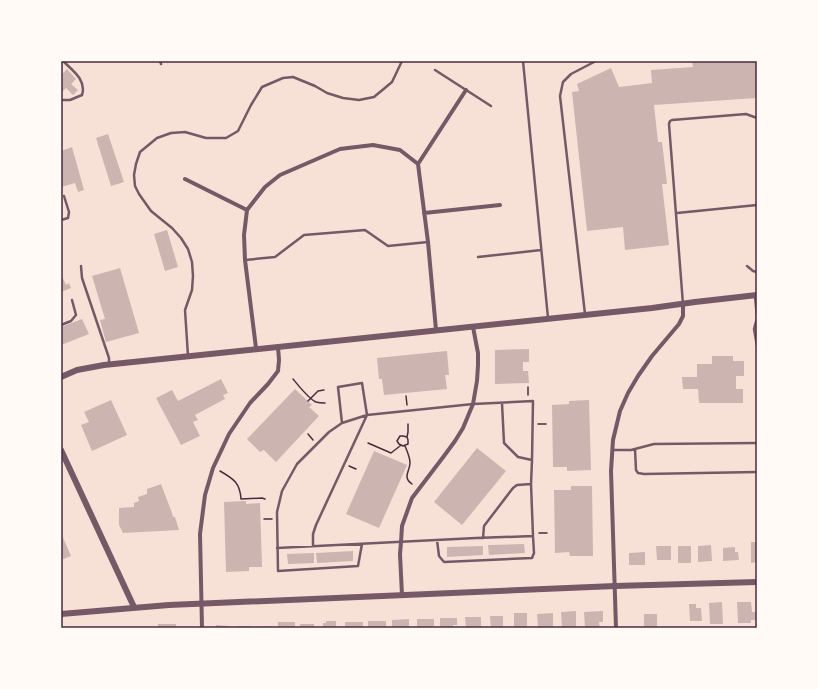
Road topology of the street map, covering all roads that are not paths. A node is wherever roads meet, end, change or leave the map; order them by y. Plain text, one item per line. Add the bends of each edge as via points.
1 (63, 61) edge
2 (402, 61) edge
3 (523, 61) edge
4 (596, 61) edge
5 (435, 70) dead end
6 (466, 90) junction
7 (61, 100) edge
8 (491, 106) dead end
9 (757, 118) edge
10 (418, 164) junction
11 (184, 179) dead end
12 (64, 196) dead end
13 (500, 205) dead end
14 (757, 206) edge
15 (247, 210) junction
16 (424, 213) junction
17 (677, 213) junction
18 (61, 220) edge
19 (428, 242) junction
20 (541, 250) junction
21 (478, 257) dead end
22 (245, 260) junction
23 (81, 266) dead end
24 (747, 266) dead end
25 (757, 272) edge
26 (756, 295) edge
27 (72, 300) dead end
28 (683, 304) junction
29 (585, 315) junction
30 (757, 318) edge
31 (548, 319) junction
32 (61, 325) edge
33 (472, 327) junction
34 (436, 330) junction
35 (757, 346) edge
36 (278, 347) junction
37 (256, 348) junction
38 (188, 356) junction
39 (110, 364) junction
40 (61, 377) edge
41 (502, 403) junction
42 (473, 404) junction
43 (367, 415) junction
44 (342, 424) junction
45 (757, 443) edge
46 (635, 449) junction
47 (61, 450) edge
48 (612, 450) junction
49 (532, 460) junction
50 (757, 472) edge
51 (531, 484) junction
52 (533, 535) junction
53 (483, 538) junction
54 (437, 540) junction
55 (401, 542) junction
56 (362, 544) junction
57 (313, 546) junction
58 (277, 548) junction
59 (757, 582) edge
60 (615, 586) junction
61 (402, 595) junction
62 (202, 604) junction
63 (134, 607) junction
64 (62, 612) edge
65 (202, 628) edge
66 (616, 628) edge

1 - 7 lane via 80,78 83,90 82,95 70,100
2 - 38 lane via 392,82 374,97 359,100 343,98 327,94 293,77 283,78 262,87 238,131 226,138 206,138 185,132 171,133 157,138 140,152 134,175 135,186 151,211 181,238 192,262 192,290 185,310
3 - 20 lane
4 - 29 lane via 567,78 563,82 560,96
5 - 6 lane
6 - 8 lane
6 - 10 street
9 - 17 lane via 746,114 670,121
10 - 15 street via 400,150 373,144 340,149 280,175 265,187
10 - 16 street
11 - 15 street
12 - 18 lane via 69,212 68,218
13 - 16 street
14 - 17 lane
15 - 22 street
16 - 19 street
17 - 28 lane
19 - 22 lane via 388,246 365,230 304,235 275,257
19 - 34 street
20 - 21 lane
20 - 31 lane
22 - 37 street
23 - 39 lane via 82,278
24 - 25 lane
26 - 28 street
26 - 30 lane
27 - 32 lane via 76,315 71,321
28 - 29 street
28 - 48 street via 683,316 679,324 652,356 628,393 619,416
29 - 31 street
30 - 35 lane via 754,329
31 - 33 street
33 - 34 street
33 - 42 street via 478,353
34 - 36 street
36 - 37 street
36 - 62 street via 278,371 250,403 229,434 213,468 205,495 200,534
37 - 38 street
38 - 39 street
39 - 40 street via 77,370
41 - 42 lane
41 - 49 lane via 504,443 518,457
41 - 49 lane via 533,401
42 - 43 lane
42 - 55 street via 455,441 412,498 402,526
43 - 44 lane
43 - 44 lane via 362,383 338,387
43 - 57 lane via 316,525
44 - 58 lane via 329,432 297,464 282,491 277,512
45 - 46 lane via 654,444
46 - 48 lane
46 - 50 lane via 638,473
47 - 63 street
48 - 60 street
49 - 51 lane
51 - 52 lane
51 - 53 lane via 517,485 513,488 484,526
52 - 53 lane
52 - 54 lane via 532,558 444,562 439,556
53 - 54 lane
54 - 55 lane
55 - 56 lane
55 - 61 street
56 - 57 lane
56 - 58 lane via 358,566 278,571
57 - 58 lane
59 - 60 street
60 - 61 street
60 - 66 street
61 - 62 street
62 - 63 street
62 - 65 street
63 - 64 street

